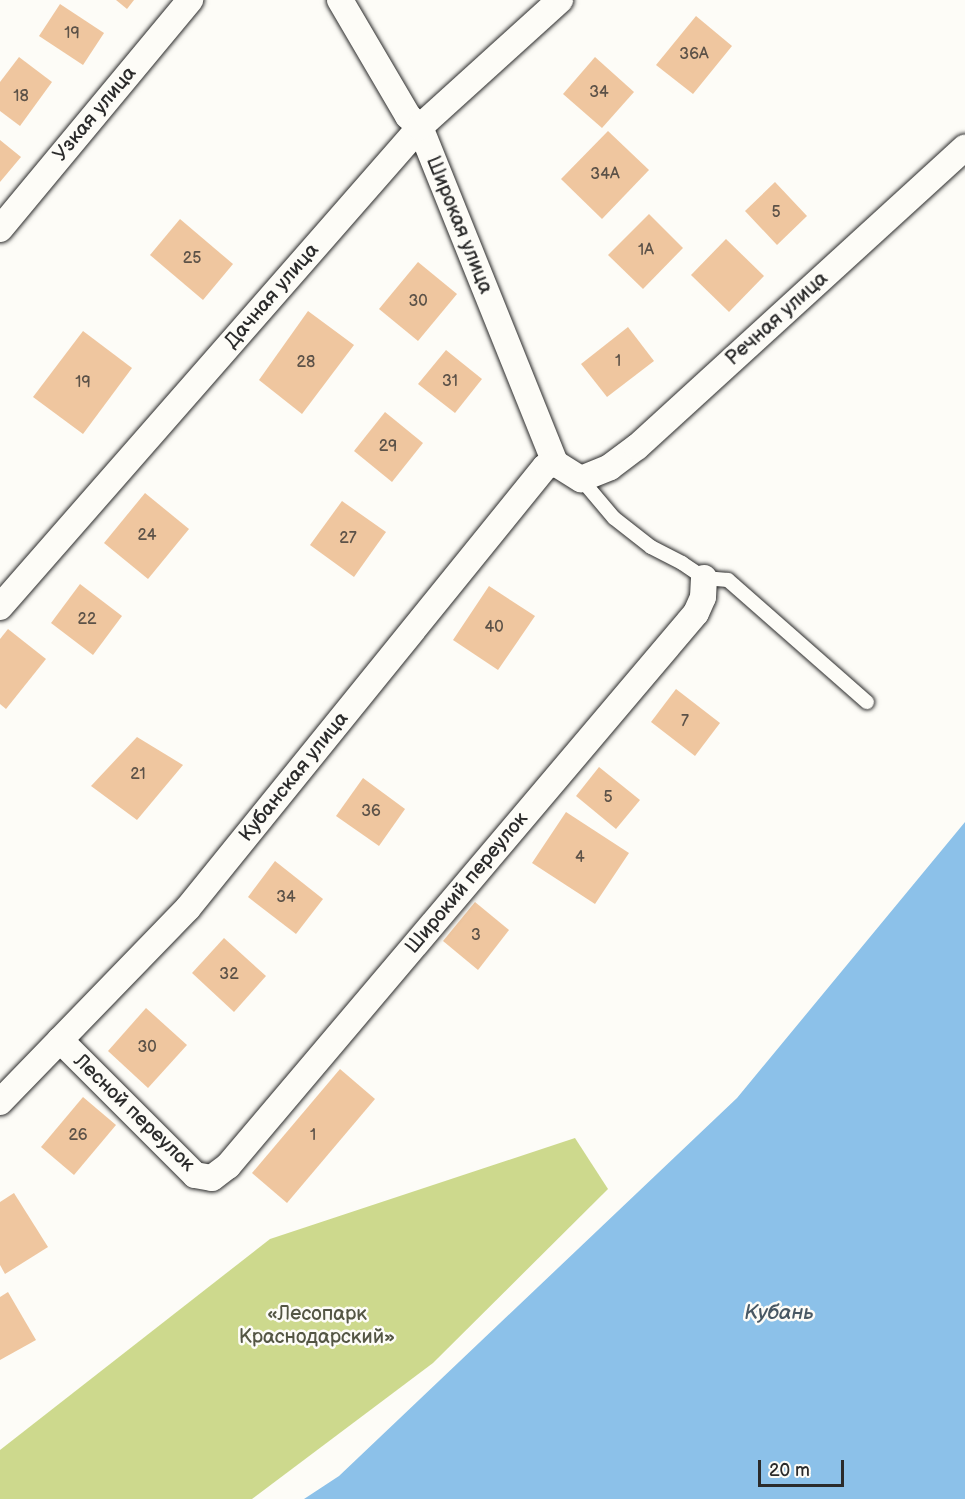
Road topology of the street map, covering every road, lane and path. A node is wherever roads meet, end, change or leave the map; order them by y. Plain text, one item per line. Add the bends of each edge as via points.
1 (190, 0) edge
2 (340, 0) edge
3 (560, 0) edge
4 (420, 127) junction
5 (965, 148) edge
6 (0, 229) edge
7 (555, 463) junction
8 (581, 479) junction
9 (705, 578) junction
10 (0, 607) edge
11 (867, 702) dead end
12 (60, 1040) junction
13 (0, 1102) edge
14 (212, 1178) joint

1 - 6 street, Узкая улица
2 - 4 street, Широкая улица via 408,116
3 - 4 street, Дачная улица
4 - 7 street, Широкая улица
4 - 10 street, Дачная улица
5 - 8 street, Речная улица via 637,447 610,467
7 - 8 street
7 - 12 street, Кубанская улица via 538,476 188,908
8 - 9 lane via 614,518 651,548
9 - 11 lane via 728,580
9 - 14 street, Широкий переулок via 696,613 228,1166
12 - 13 street, Кубанская улица
12 - 14 street, Лесной переулок via 195,1175

